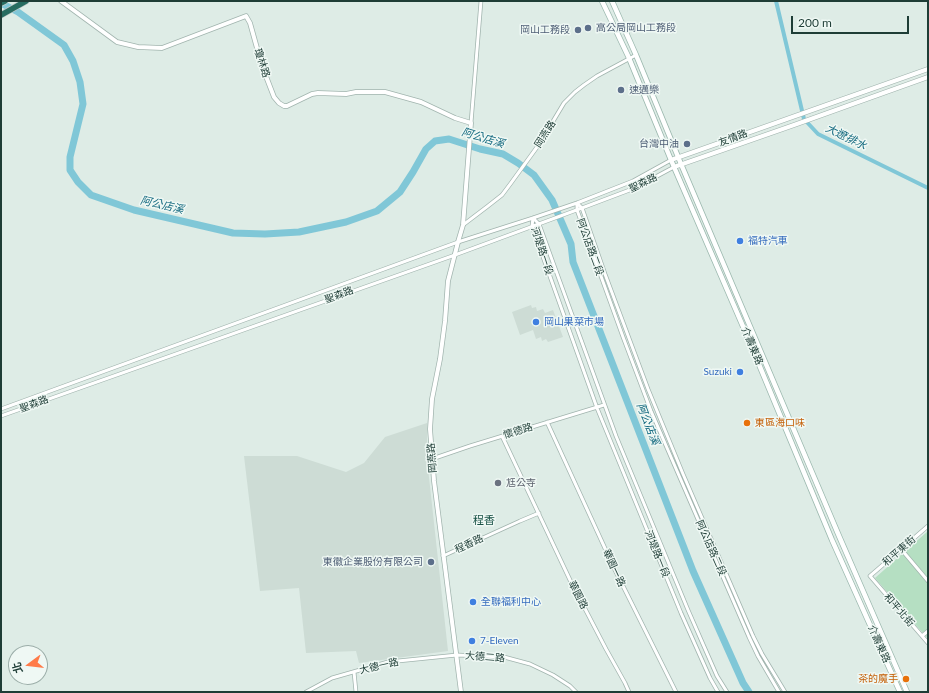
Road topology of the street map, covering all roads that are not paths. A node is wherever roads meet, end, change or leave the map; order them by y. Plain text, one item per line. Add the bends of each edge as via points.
1 (5, 1) edge
2 (26, 1) edge
3 (61, 1) edge
4 (481, 1) edge
5 (603, 1) edge
6 (612, 1) edge
7 (1, 3) edge
8 (1, 15) edge
9 (636, 55) junction
10 (629, 58) junction
11 (928, 69) edge
12 (928, 77) edge
13 (471, 123) junction
14 (679, 158) junction
15 (671, 160) junction
16 (681, 164) junction
17 (674, 167) junction
18 (577, 203) junction
19 (582, 208) junction
20 (577, 210) junction
21 (533, 218) junction
22 (539, 224) junction
23 (463, 225) junction
24 (532, 226) junction
25 (458, 242) junction
26 (455, 254) junction
27 (604, 405) junction
28 (597, 408) junction
29 (1, 409) edge
30 (1, 416) edge
31 (547, 422) junction
32 (502, 436) junction
33 (432, 459) junction
34 (539, 513) junction
35 (928, 526) edge
36 (839, 536) junction
37 (832, 540) junction
38 (901, 549) junction
39 (443, 556) junction
40 (870, 576) joint
41 (928, 581) edge
42 (928, 631) edge
43 (922, 636) junction
44 (928, 643) edge
45 (456, 655) junction
46 (354, 672) junction
47 (306, 692) edge
48 (356, 692) edge
49 (461, 692) edge
50 (576, 692) edge
51 (629, 692) edge
52 (676, 692) edge
53 (718, 692) edge
54 (727, 692) edge
55 (779, 692) edge
56 (784, 692) edge
57 (900, 692) edge
58 (908, 692) edge

1 - 7 highway
2 - 8 highway
3 - 13 street, 瓊林路 via 117,42 138,47 162,48 246,16 274,97 284,106 318,93 385,92 421,102
4 - 13 street
5 - 10 main road, 介壽東路
6 - 9 main road, 介壽東路
9 - 10 street, 岡燕路
9 - 14 main road, 介壽東路
10 - 15 main road, 介壽東路
10 - 23 street, 岡燕路 via 574,92 502,195
11 - 14 street, 友情路
12 - 16 street, 友情路
13 - 23 street, 岡燕路
14 - 15 street, 友情路
14 - 16 main road, 介壽東路
15 - 17 main road, 介壽東路
15 - 18 street, 聖森路 via 633,182
16 - 17 street, 友情路
16 - 36 main road, 介壽東路
17 - 19 street, 聖森路 via 635,188
17 - 37 main road, 介壽東路
18 - 19 street, 阿公店路二段
18 - 20 street, 阿公店路二段
18 - 21 street, 聖森路
19 - 20 street, 聖森路
19 - 56 street, 阿公店路二段 via 648,389 680,467 753,636
20 - 22 street, 聖森路
20 - 55 street, 阿公店路二段 via 651,412 749,638
21 - 22 street, 河堤路一段
21 - 24 street, 河堤路一段
21 - 25 street, 聖森路
22 - 24 street, 聖森路
22 - 27 street, 河堤路一段
23 - 25 street, 岡燕路
24 - 26 street, 聖森路
24 - 28 street, 河堤路一段
25 - 26 street, 岡燕路
25 - 29 street, 聖森路
26 - 30 street, 聖森路
26 - 33 street, 岡燕路 via 448,280 440,359 432,399
27 - 28 street, 懷德路
27 - 54 street, 河堤路一段 via 688,610 717,676
28 - 31 street, 懷德路
28 - 53 street, 河堤路一段 via 681,613
31 - 32 street, 懷德路
31 - 52 street, 華園一路 via 614,568
32 - 33 street, 懷德路
32 - 34 street, 華園路
33 - 39 street, 岡燕路
34 - 39 street, 程香路
34 - 51 street, 華園路 via 570,580
35 - 38 street, 和平東街
36 - 37 main road
36 - 58 main road, 介壽東路
37 - 57 main road, 介壽東路
38 - 40 street, 和平東街
38 - 41 street
39 - 45 street, 岡燕路
40 - 43 street, 和平北街
42 - 43 street
43 - 44 street, 和平北街
45 - 46 street, 大德一路 via 388,662
45 - 49 street, 岡燕路
45 - 50 street, 大德二路 via 504,657 530,664 553,675
46 - 47 street, 大德一路 via 332,678
46 - 48 street

